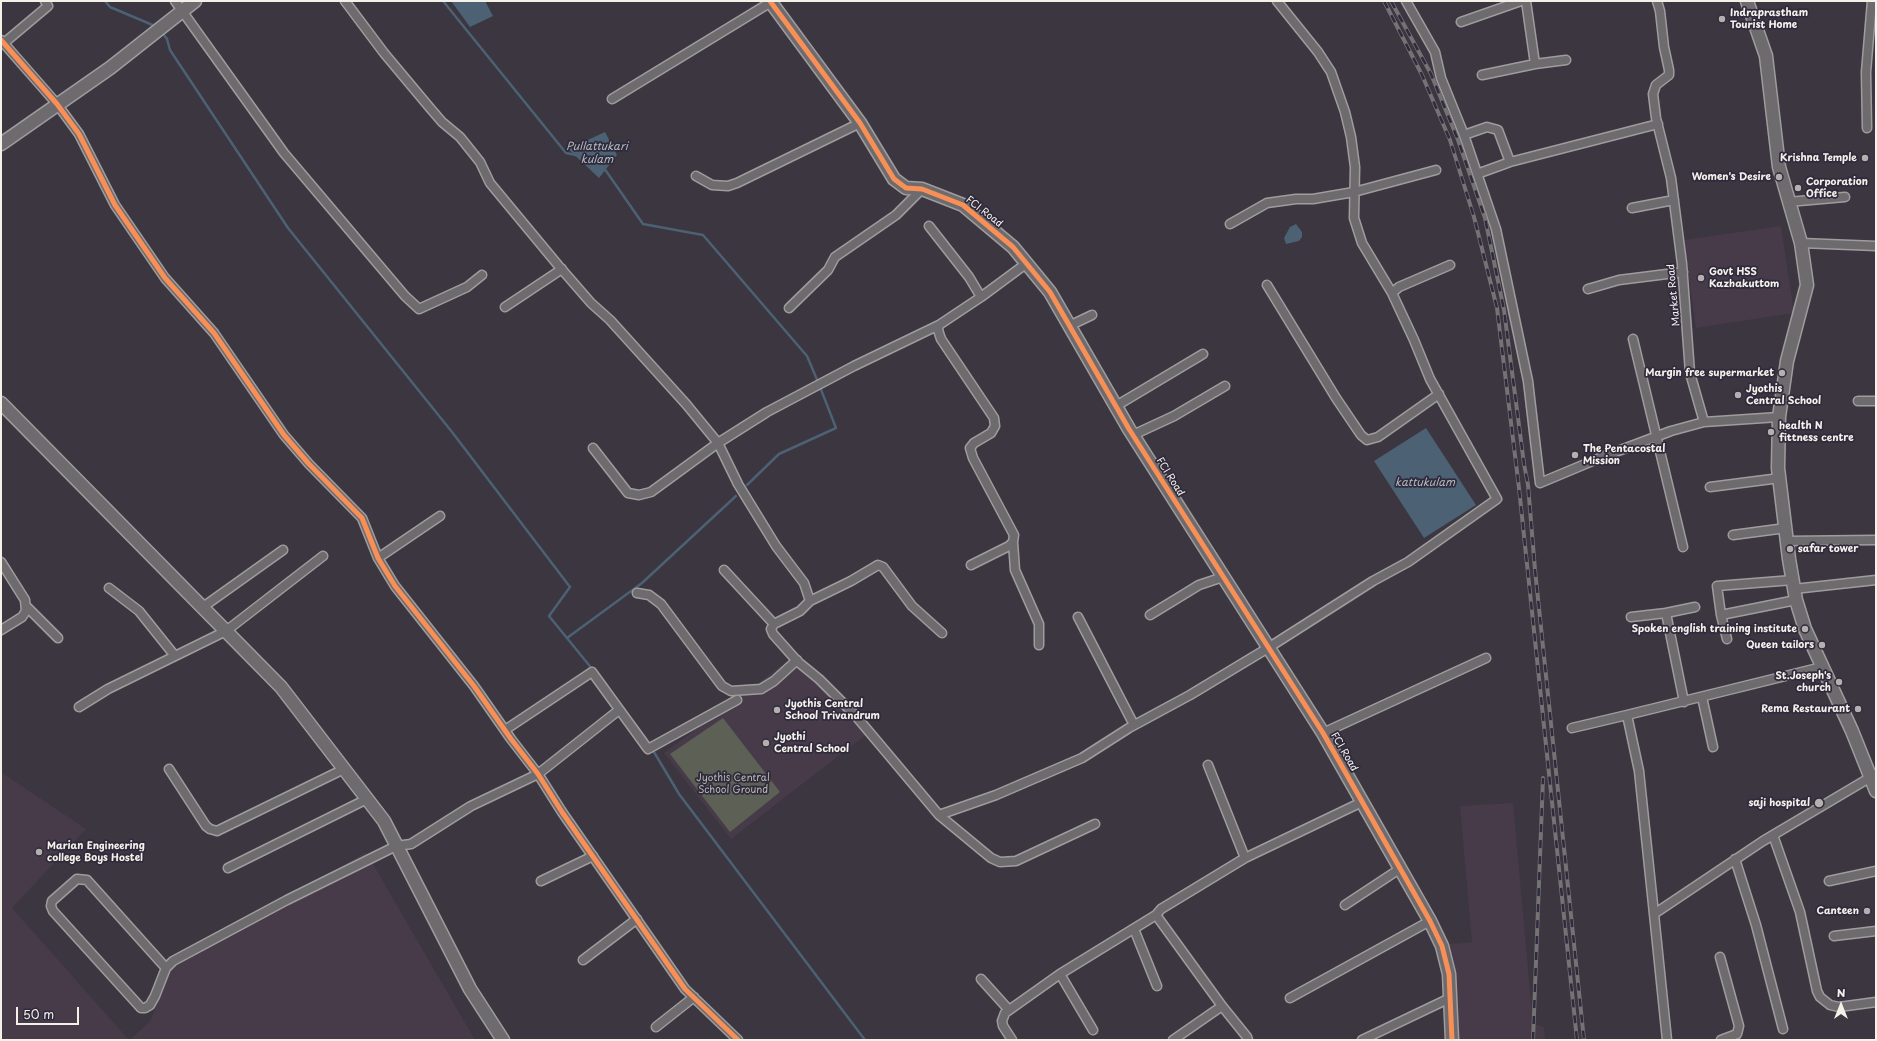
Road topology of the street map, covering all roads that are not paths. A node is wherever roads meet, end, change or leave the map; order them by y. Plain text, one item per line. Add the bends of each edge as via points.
1 (45, 1) edge
2 (195, 1) edge
3 (345, 1) edge
4 (770, 1) edge
5 (1277, 1) edge
6 (1406, 1) edge
7 (1521, 1) edge
8 (1526, 1) edge
9 (1656, 1) edge
10 (1747, 1) edge
11 (1872, 1) edge
12 (178, 6) edge
13 (1461, 22) dead end
14 (2, 42) edge
15 (1566, 60) dead end
16 (1535, 64) junction
17 (1482, 75) dead end
18 (612, 99) dead end
19 (57, 104) junction
20 (860, 123) junction
21 (1658, 124) junction
22 (1867, 128) dead end
23 (1464, 135) junction
24 (1, 144) edge
25 (1510, 162) junction
26 (1436, 170) dead end
27 (1477, 174) junction
28 (696, 176) dead end
29 (922, 189) junction
30 (1354, 192) junction
31 (1845, 197) dead end
32 (1674, 200) junction
33 (1788, 202) junction
34 (1632, 208) dead end
35 (1230, 224) dead end
36 (929, 226) dead end
37 (1801, 243) junction
38 (1876, 246) edge
39 (1026, 263) junction
40 (1450, 265) dead end
41 (562, 269) junction
42 (1683, 272) junction
43 (482, 275) dead end
44 (1267, 284) dead end
45 (1588, 289) dead end
46 (1392, 293) junction
47 (981, 297) junction
48 (505, 307) dead end
49 (789, 308) dead end
50 (1092, 315) dead end
51 (939, 325) junction
52 (1069, 326) junction
53 (1633, 339) dead end
54 (1203, 354) dead end
55 (1225, 386) dead end
56 (1439, 394) junction
57 (1858, 401) dead end
58 (1876, 401) edge
59 (1116, 406) junction
60 (3, 409) edge
61 (1779, 416) junction
62 (1704, 422) junction
63 (1133, 435) junction
64 (1657, 437) junction
65 (718, 443) junction
66 (593, 448) dead end
67 (1780, 478) junction
68 (1710, 487) dead end
69 (440, 516) dead end
70 (1786, 528) junction
71 (1733, 535) dead end
72 (1876, 540) edge
73 (1787, 541) junction
74 (1013, 542) junction
75 (1683, 547) dead end
76 (283, 550) dead end
77 (323, 556) dead end
78 (378, 558) junction
79 (1, 562) edge
80 (971, 565) dead end
81 (724, 570) dead end
82 (1223, 577) junction
83 (1876, 580) edge
84 (109, 588) dead end
85 (1794, 590) junction
86 (637, 593) dead end
87 (810, 601) junction
88 (26, 606) junction
89 (203, 607) junction
90 (1695, 607) dead end
91 (1666, 613) junction
92 (1150, 615) dead end
93 (1720, 615) junction
94 (1078, 617) dead end
95 (1631, 617) dead end
96 (774, 624) junction
97 (1, 630) edge
98 (226, 631) junction
99 (942, 633) dead end
100 (58, 638) dead end
101 (1727, 639) dead end
102 (1039, 645) dead end
103 (1268, 648) junction
104 (175, 656) junction
105 (1486, 658) dead end
106 (797, 660) junction
107 (1822, 667) junction
108 (1702, 697) junction
109 (737, 700) dead end
110 (1684, 702) junction
111 (79, 707) dead end
112 (619, 710) junction
113 (1627, 715) junction
114 (1134, 725) junction
115 (1572, 728) dead end
116 (505, 730) junction
117 (1323, 733) junction
118 (1713, 747) dead end
119 (1208, 765) dead end
120 (344, 769) junction
121 (169, 770) dead end
122 (538, 774) junction
123 (1873, 775) edge
124 (1876, 791) edge
125 (367, 799) junction
126 (1362, 802) junction
127 (939, 815) junction
128 (1095, 824) dead end
129 (1773, 835) junction
130 (396, 846) junction
131 (593, 856) junction
132 (1244, 858) junction
133 (1735, 859) junction
134 (228, 868) dead end
135 (1400, 868) junction
136 (1876, 871) edge
137 (541, 881) dead end
138 (1829, 881) dead end
139 (1345, 905) dead end
140 (1654, 914) junction
141 (1156, 916) junction
142 (637, 919) junction
143 (1430, 921) junction
144 (1134, 929) junction
145 (1876, 931) edge
146 (1834, 936) dead end
147 (1720, 957) dead end
148 (583, 960) dead end
149 (166, 968) junction
150 (1060, 974) junction
151 (981, 978) dead end
152 (1157, 986) dead end
153 (694, 997) junction
154 (1290, 998) dead end
155 (1450, 998) junction
156 (1876, 1002) edge
157 (1222, 1006) junction
158 (1009, 1010) junction
159 (656, 1028) dead end
160 (1783, 1029) dead end
161 (1094, 1030) dead end
162 (503, 1040) edge
163 (738, 1040) edge
164 (1012, 1040) edge
165 (1173, 1040) edge
166 (1248, 1040) edge
167 (1362, 1040) edge
168 (1452, 1040) edge
169 (1667, 1040) edge
170 (1721, 1040) edge

1 - 14 street via 48,6
2 - 12 street
3 - 41 street via 384,53 438,117 460,137 476,157 490,183
4 - 18 street
4 - 20 street, FCI Road
5 - 30 street via 1331,72 1351,137 1355,167
6 - 23 street via 1435,52
7 - 13 street
8 - 16 street
9 - 21 street, Market Road via 1660,11 1669,70 1669,75 1653,89
10 - 33 street via 1766,56 1779,167
11 - 22 street via 1866,72
12 - 19 street via 110,68
12 - 43 street via 284,153 405,296 419,309 467,287
14 - 19 street
15 - 16 street
16 - 17 street
19 - 24 street
19 - 78 street via 79,134 115,205 165,278 214,333 284,435 362,518
20 - 28 street via 728,186 712,185
20 - 29 street, FCI Road via 894,179 906,188
21 - 25 street
21 - 32 street, Market Road
23 - 25 street via 1487,127 1498,130
23 - 27 street
25 - 27 street
26 - 30 street
27 - 64 street via 1496,229 1528,382 1540,483 1602,456
29 - 39 street, FCI Road via 963,205 1013,247
29 - 49 street via 896,215 835,257 828,270
30 - 35 street via 1268,203
30 - 46 street via 1354,218 1362,243
31 - 33 street
32 - 34 street
32 - 42 street, Market Road
33 - 37 street
36 - 47 street
37 - 38 street
37 - 61 street via 1807,285 1787,361
39 - 47 street
39 - 52 street, FCI Road via 1050,292
40 - 46 street via 1399,287
41 - 48 street
41 - 65 street via 691,409
42 - 45 street via 1619,280
42 - 62 street, Market Road via 1690,374
44 - 56 street via 1336,398 1367,440 1378,437
46 - 56 street
47 - 51 street
50 - 52 street
51 - 65 street via 766,412
51 - 74 street via 941,339 994,418 995,426 991,433 970,448 972,458 1014,535
52 - 59 street, FCI Road
53 - 64 street
54 - 59 street
55 - 63 street via 1174,416
56 - 103 street via 1497,499 1408,562 1373,581
57 - 58 street
59 - 63 street, FCI Road
60 - 89 street
61 - 62 street
61 - 67 street
62 - 64 street
63 - 82 street, FCI Road
64 - 75 street
65 - 66 street via 651,492 639,495 628,493
65 - 87 street via 738,484 768,534 804,583
67 - 68 street
67 - 70 street
69 - 78 street
70 - 71 street
70 - 73 street
72 - 73 street
73 - 85 street
74 - 80 street
74 - 102 street via 1015,570 1039,624
76 - 89 street
77 - 98 street
78 - 116 street via 395,586 474,686
79 - 88 street via 22,594
81 - 96 street
82 - 92 street via 1199,585
82 - 103 street, FCI Road
83 - 85 street
84 - 104 street via 139,611
85 - 93 street
85 - 93 street via 1717,586
85 - 107 street via 1805,629
86 - 106 street via 649,595 661,604 722,686 731,691 761,689
87 - 96 street via 800,611
87 - 99 street via 878,565 883,567 912,606
88 - 97 street via 22,617
88 - 100 street
89 - 98 street
90 - 91 street
91 - 95 street
91 - 110 street
93 - 101 street
94 - 114 street
96 - 106 street via 771,629 773,634
98 - 104 street
98 - 120 street via 281,687
103 - 114 street
103 - 117 street, FCI Road
104 - 111 street via 108,688
105 - 117 street
106 - 127 street via 855,715
107 - 108 street
107 - 123 street
108 - 110 street
108 - 118 street
109 - 112 street via 648,749
110 - 113 street
112 - 116 street via 592,672
112 - 122 street
113 - 115 street
113 - 140 street via 1639,771
114 - 127 street via 1082,758 996,795
116 - 122 street
117 - 126 street, FCI Road
119 - 132 street
120 - 121 street via 218,831 206,826
120 - 125 street
122 - 130 street via 471,806 410,844
122 - 131 street
123 - 124 street
123 - 129 street
125 - 130 street via 384,821
125 - 134 street
126 - 132 street
126 - 135 street, FCI Road
127 - 128 street via 981,851 1000,862 1016,861
129 - 133 street
129 - 156 street via 1800,912 1820,997 1830,1005 1839,1007
130 - 149 street via 173,961
130 - 162 street via 470,989
131 - 137 street
131 - 142 street
132 - 141 street via 1161,909
133 - 140 street
133 - 160 street via 1756,925
135 - 139 street
135 - 143 street, FCI Road
136 - 138 street
140 - 169 street
141 - 144 street
141 - 157 street
142 - 148 street
142 - 153 street via 685,989
143 - 154 street
143 - 155 street, FCI Road via 1442,946 1449,974
144 - 150 street
144 - 152 street
145 - 146 street
147 - 170 street via 1739,1026 1737,1034
149 - 149 street via 87,880 77,879 52,901 53,911 141,1008 150,1005
150 - 158 street
150 - 161 street
151 - 158 street
153 - 159 street
153 - 163 street
155 - 167 street
155 - 168 street, FCI Road
157 - 165 street
157 - 166 street
158 - 164 street via 1002,1021

